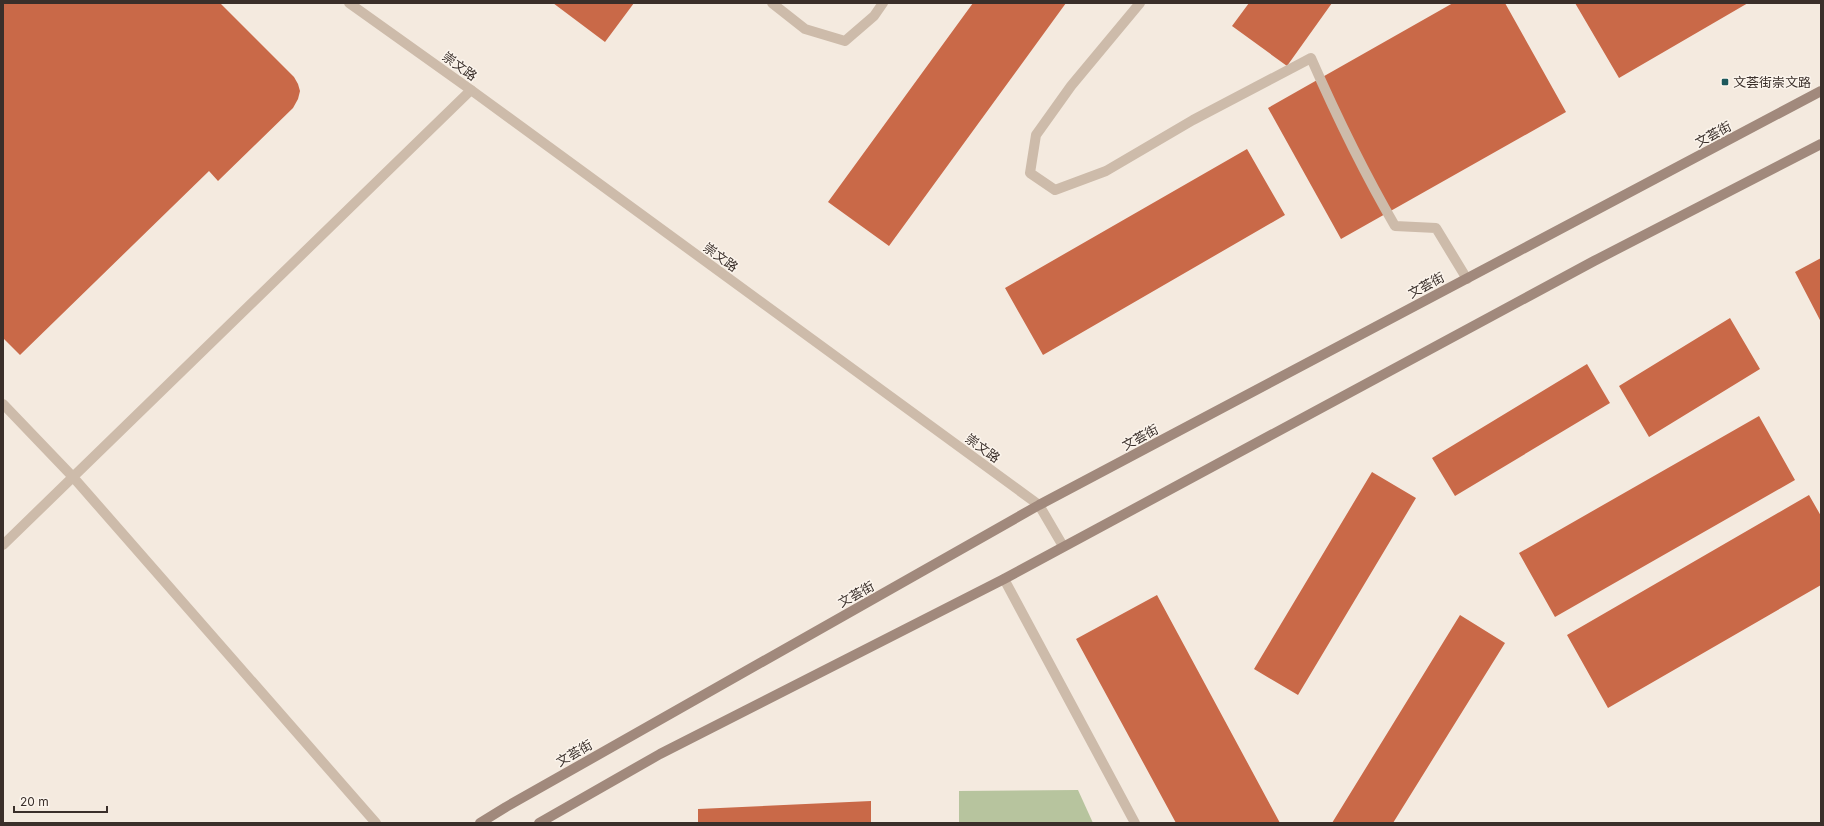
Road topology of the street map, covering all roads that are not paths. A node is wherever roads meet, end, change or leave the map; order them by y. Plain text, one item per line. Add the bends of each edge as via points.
1 (349, 3) edge
2 (772, 3) edge
3 (883, 3) edge
4 (1140, 3) edge
5 (471, 90) junction
6 (1821, 91) edge
7 (1821, 144) edge
8 (1467, 279) junction
9 (3, 404) edge
10 (73, 477) junction
11 (1039, 505) junction
12 (3, 545) edge
13 (1063, 546) junction
14 (1004, 579) junction
15 (376, 823) edge
16 (480, 823) edge
17 (539, 823) edge
18 (1135, 823) edge

1 - 5 street, 崇文路
2 - 3 street via 804,29 845,41 874,16
4 - 8 street via 1072,86 1036,135 1030,173 1055,190 1106,171 1193,120 1311,58 1342,127 1394,226 1436,228
5 - 10 street
5 - 11 street, 崇文路
6 - 8 main road, 文荟街
7 - 13 main road via 1594,261
8 - 11 main road, 文荟街
9 - 10 street
10 - 12 street
10 - 15 street
11 - 13 street, 崇文路
11 - 16 main road, 文荟街
13 - 14 main road
14 - 17 main road via 660,754
14 - 18 street

